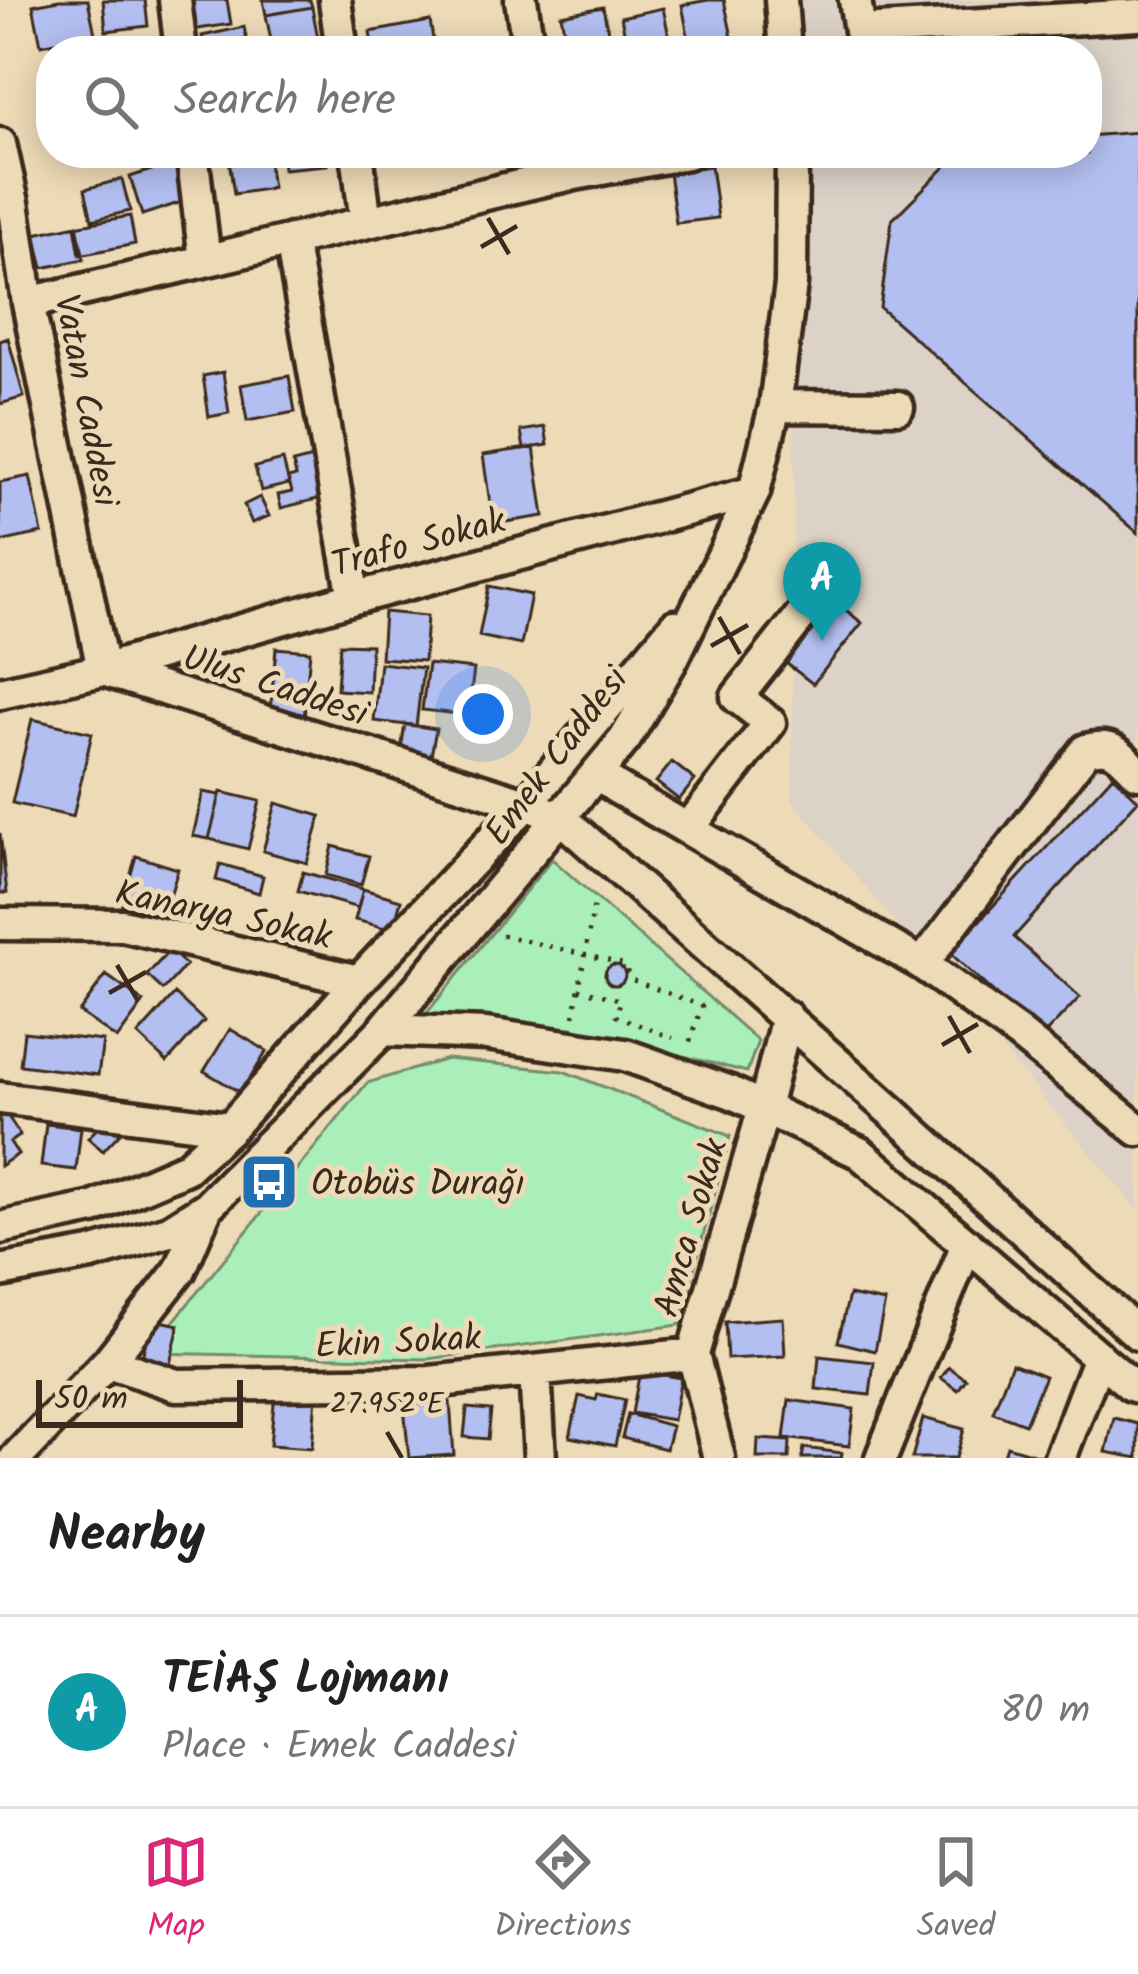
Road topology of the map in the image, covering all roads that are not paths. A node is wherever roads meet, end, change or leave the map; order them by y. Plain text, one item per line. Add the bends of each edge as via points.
1 (175, 0) edge
2 (335, 0) edge
3 (521, 0) edge
4 (781, 0) edge
5 (855, 0) edge
6 (1138, 15) edge
7 (179, 36) edge
8 (340, 36) edge
9 (527, 36) edge
10 (784, 36) edge
11 (0, 144) edge
12 (194, 168) edge
13 (359, 168) edge
14 (540, 168) edge
15 (792, 168) edge
16 (7, 205) edge
17 (367, 222) junction
18 (291, 240) junction
19 (205, 260) junction
20 (28, 303) junction
21 (775, 406) junction
22 (898, 407) dead end
23 (754, 492) junction
24 (714, 580) junction
25 (354, 598) junction
26 (808, 607) dead end
27 (103, 670) junction
28 (0, 693) edge
29 (598, 772) junction
30 (1138, 773) edge
31 (526, 804) junction
32 (561, 818) junction
33 (688, 829) junction
34 (0, 924) edge
35 (922, 964) junction
36 (359, 981) junction
37 (787, 1017) junction
38 (383, 1030) junction
39 (0, 1098) edge
40 (764, 1108) junction
41 (230, 1128) junction
42 (1138, 1130) edge
43 (186, 1168) junction
44 (207, 1207) junction
45 (0, 1228) edge
46 (967, 1244) junction
47 (0, 1271) edge
48 (1138, 1334) edge
49 (693, 1354) junction
50 (1099, 1357) junction
51 (108, 1362) junction
52 (535, 1371) junction
53 (1138, 1387) edge
54 (16, 1458) edge
55 (540, 1458) edge
56 (719, 1458) edge
57 (881, 1458) edge
58 (1060, 1458) edge

1 - 7 street
2 - 8 street
3 - 9 street
4 - 10 street
5 - 6 street via 860,32
11 - 16 street, Vatan Caddesi
12 - 19 street
13 - 17 street
14 - 17 street
15 - 21 street via 790,284
16 - 20 street, Vatan Caddesi
17 - 18 street
18 - 19 street
18 - 25 street
19 - 20 street
20 - 27 street, Vatan Caddesi
21 - 22 street
21 - 23 street
23 - 24 street
23 - 25 street, Trafo Sokak
24 - 29 street, Emek Caddesi via 649,700
24 - 31 street, Emek Caddesi
25 - 27 street, Trafo Sokak
26 - 33 street via 737,697 770,723
27 - 28 street
27 - 31 street, Ulus Caddesi
29 - 32 street, Emek Caddesi
29 - 33 street
30 - 35 street via 1114,749 1086,750
31 - 32 street, Ulus Caddesi
31 - 36 street, Emek Caddesi
32 - 37 street, Ulus Caddesi
32 - 38 street, Emek Caddesi
33 - 35 street
34 - 36 street, Kanarya Sokak via 122,925
35 - 42 street
36 - 41 street, Emek Caddesi
37 - 40 street, Amca Sokak
37 - 48 street, Ulus Caddesi
38 - 40 street via 486,1034 625,1055
38 - 44 street, Emek Caddesi
39 - 41 street
40 - 46 street via 860,1153
40 - 49 street, Amca Sokak
41 - 43 street, Emek Caddesi
43 - 44 street
43 - 45 street, Emek Caddesi via 93,1208
44 - 47 street, Emek Caddesi via 169,1231
44 - 51 street via 180,1270
46 - 50 street
46 - 57 street
49 - 52 street, Ekin Sokak
49 - 56 street, Amca Sokak
50 - 53 street
50 - 58 street
51 - 52 street, Ekin Sokak via 176,1384 430,1382
51 - 54 street
52 - 55 street

